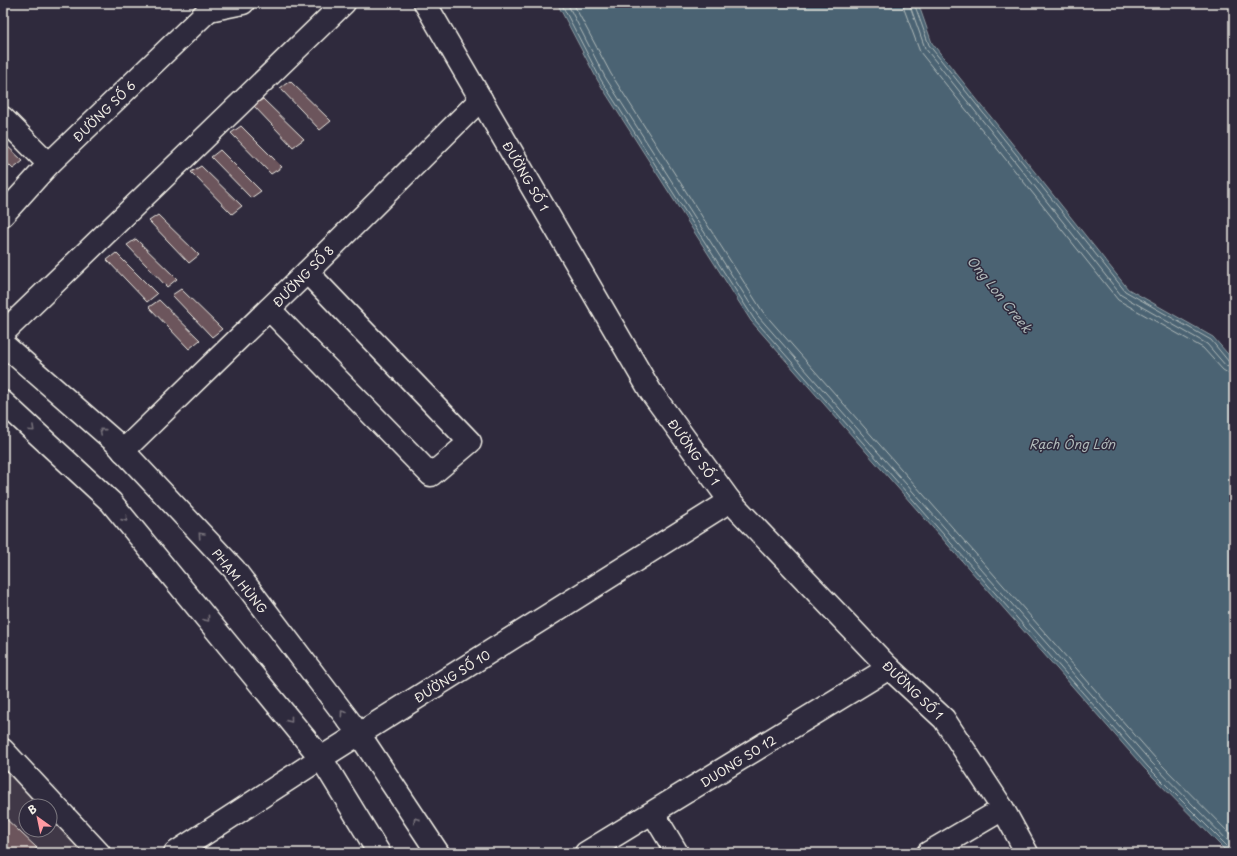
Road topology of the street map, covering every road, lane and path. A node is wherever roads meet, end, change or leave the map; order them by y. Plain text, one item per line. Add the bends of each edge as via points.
1 (243, 3) edge
2 (344, 3) edge
3 (425, 3) edge
4 (208, 5) edge
5 (481, 99) junction
6 (3, 118) edge
7 (49, 164) junction
8 (3, 215) edge
9 (307, 272) junction
10 (269, 309) junction
11 (3, 333) edge
12 (3, 344) edge
13 (3, 402) edge
14 (123, 451) junction
15 (730, 501) junction
16 (889, 668) junction
17 (359, 734) junction
18 (3, 750) edge
19 (321, 758) junction
20 (1003, 810) junction
21 (653, 812) junction
22 (100, 853) edge
23 (175, 853) edge
24 (379, 853) edge
25 (438, 853) edge
26 (586, 853) edge
27 (677, 853) edge
28 (928, 853) edge
29 (1028, 853) edge

1 - 4 street
2 - 11 street
3 - 5 street, ĐƯỜNG SỐ 1
4 - 7 street, ĐƯỜNG SỐ 6
5 - 9 street, ĐƯỜNG SỐ 8
5 - 15 street, ĐƯỜNG SỐ 1 via 650,392
6 - 7 street
7 - 8 street, ĐƯỜNG SỐ 6
9 - 10 street, ĐƯỜNG SỐ 8
9 - 10 street via 470,442 431,475
10 - 14 street, ĐƯỜNG SỐ 8
14 -> 12 street, PHẠM HÙNG
13 -> 19 street via 111,502
17 -> 14 street, PHẠM HÙNG via 234,570
15 - 16 street, ĐƯỜNG SỐ 1
15 - 17 street, ĐƯỜNG SỐ 10
16 - 20 street, ĐƯỜNG SỐ 1 via 944,719
16 - 21 street, DUONG SO 12
17 - 19 street, ĐƯỜNG SỐ 10
25 -> 17 street, PHẠM HÙNG
18 - 22 street
19 - 23 street, ĐƯỜNG SỐ 10
19 - 24 street
20 - 28 street
20 - 29 street, ĐƯỜNG SỐ 1
21 - 26 street, DUONG SO 12
21 - 27 street

